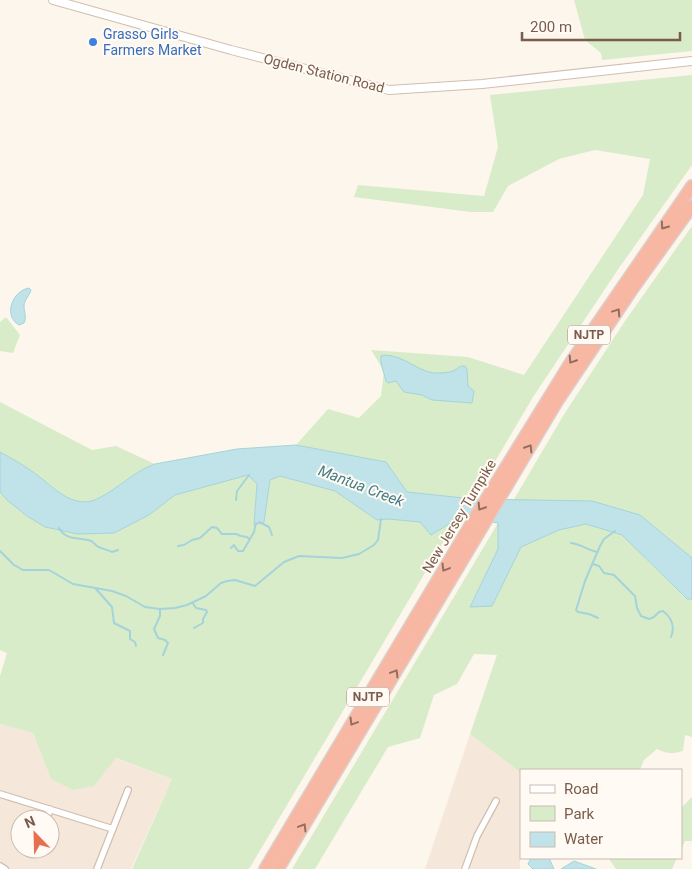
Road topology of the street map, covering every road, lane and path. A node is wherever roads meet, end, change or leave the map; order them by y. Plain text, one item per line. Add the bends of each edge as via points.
1 (53, 0) edge
2 (692, 61) edge
3 (692, 186) edge
4 (692, 206) edge
5 (498, 489) junction
6 (476, 526) junction
7 (128, 790) dead end
8 (0, 794) edge
9 (496, 801) dead end
10 (50, 809) edge
11 (60, 812) edge
12 (113, 829) junction
13 (0, 866) edge
14 (5, 869) edge
15 (97, 869) edge
16 (265, 869) edge
17 (278, 869) edge
18 (465, 869) edge

1 - 2 street, Ogden Station Road via 389,90 482,84
3 -> 5 highway, New Jersey Turnpike / NJTP via 571,362
5 -> 4 highway, New Jersey Turnpike / NJTP
5 - 6 highway, New Jersey Turnpike / NJTP
6 -> 16 highway, New Jersey Turnpike / NJTP
17 -> 6 highway, New Jersey Turnpike / NJTP
7 - 12 street
8 - 10 street
9 - 18 street via 477,836
11 - 12 street
12 - 15 street
13 - 14 street

